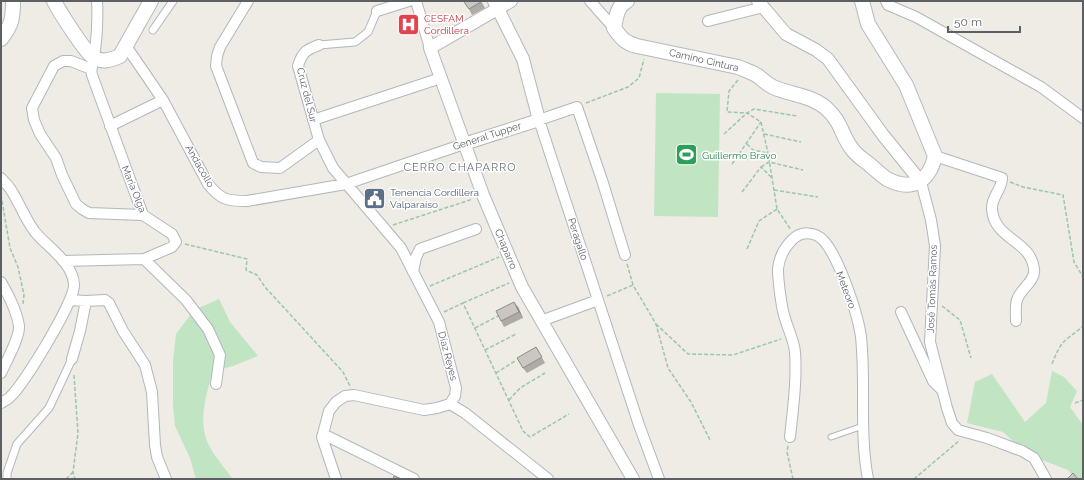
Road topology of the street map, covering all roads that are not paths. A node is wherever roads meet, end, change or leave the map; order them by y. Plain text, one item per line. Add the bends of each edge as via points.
1 (13, 1) edge
2 (54, 1) edge
3 (97, 1) edge
4 (152, 1) edge
5 (173, 1) edge
6 (248, 1) edge
7 (409, 1) edge
8 (416, 1) edge
9 (511, 1) edge
10 (590, 1) edge
11 (627, 1) edge
12 (862, 1) edge
13 (886, 1) edge
14 (761, 4) edge
15 (496, 5) edge
16 (377, 12) joint
17 (708, 21) dead end
18 (614, 28) junction
19 (153, 30) dead end
20 (1, 39) edge
21 (319, 45) joint
22 (126, 46) junction
23 (430, 48) junction
24 (92, 63) junction
25 (441, 78) junction
26 (163, 100) junction
27 (1083, 118) edge
28 (313, 120) junction
29 (538, 120) junction
30 (110, 126) junction
31 (319, 140) junction
32 (464, 144) junction
33 (935, 156) junction
34 (1, 178) edge
35 (921, 182) junction
36 (346, 184) junction
37 (143, 216) junction
38 (476, 229) dead end
39 (625, 255) road end
40 (144, 259) junction
41 (63, 261) junction
42 (413, 272) junction
43 (1, 282) edge
44 (70, 300) junction
45 (598, 300) junction
46 (86, 301) junction
47 (901, 312) dead end
48 (541, 321) junction
49 (1016, 321) dead end
50 (72, 359) joint
51 (1, 373) edge
52 (216, 384) dead end
53 (942, 390) junction
54 (1, 403) edge
55 (450, 404) junction
56 (863, 426) junction
57 (323, 434) junction
58 (790, 437) road end
59 (831, 437) dead end
60 (7, 479) edge
61 (166, 479) edge
62 (336, 479) edge
63 (414, 479) edge
64 (548, 479) edge
65 (633, 479) edge
66 (659, 479) edge
67 (868, 479) edge
68 (1046, 479) edge

1 - 20 main road via 9,29
2 - 24 main road
3 - 24 street
4 - 22 main road
5 - 19 street
6 - 31 street via 220,48 216,66 253,163 261,167 280,168
7 - 16 street, Cruz del Sur
8 - 23 street, Chaparro
9 - 15 street
10 - 18 street
11 - 18 main road via 620,7
12 - 33 main road via 868,24 906,85
13 - 27 street via 888,5 916,17 1041,87
14 - 17 street, José Tomás Ramos
14 - 35 street, José Tomás Ramos via 786,34 828,59
15 - 23 street
15 - 29 street, Peragallo via 523,58
16 - 21 street, Cruz del Sur via 368,32 355,42
18 - 35 main road, Camino Cintura via 625,42 747,70 772,87 821,104 835,117 852,150 886,178 904,184
21 - 28 street, Cruz del Sur via 309,49 302,56 298,66
22 - 24 main road via 120,56
22 - 26 street, Andacollo
23 - 25 street, Chaparro
24 - 30 street, María Olga
24 - 37 street via 63,61 54,66 32,108 34,120 56,158 76,204 90,213
25 - 28 street
25 - 32 street, Chaparro
26 - 30 street
26 - 36 street, Andacollo via 208,184 217,195 232,201 247,201
28 - 31 street, Cruz del Sur
29 - 32 street, General Tupper
29 - 39 street, General Tupper via 577,107
29 - 45 street, Peragallo
30 - 37 street, María Olga
31 - 36 street, Cruz del Sur via 333,168
32 - 36 street, General Tupper
32 - 48 street, Chaparro via 508,254
33 - 35 main road via 933,166
33 - 49 street via 1002,178 1001,187 993,199 994,220 1003,233 1029,253 1035,271 1016,300
34 - 41 street via 11,189 35,232
35 - 53 street, José Tomás Ramos via 935,246 930,342
36 - 42 street, Díaz Reyes via 400,248
37 - 40 street, María Olga via 172,234 176,242 172,247
38 - 42 street via 420,249
40 - 41 street
40 - 52 street via 186,300 208,329 220,355
41 - 44 street via 71,273 74,286
42 - 55 street, Díaz Reyes via 439,322 456,388
43 - 51 street via 8,294 19,327 11,354
44 - 46 street
44 - 54 street via 36,363 11,396
45 - 48 street
45 - 66 street, Peragallo
46 - 50 street
46 - 61 street via 105,300 109,303 145,365 152,392 157,457
47 - 53 street via 933,381
48 - 65 street, Chaparro
50 - 60 street via 50,408 17,444
53 - 68 street, José Tomás Ramos via 952,423 958,430 1022,451 1034,458
55 - 57 street via 424,410 354,395 345,396 329,411
55 - 64 street
56 - 58 street, Meteoro via 861,336 852,300 833,255 823,241 815,234 804,233 795,236 785,246 778,270 784,314 795,351
56 - 59 lane
56 - 67 street, Meteoro
57 - 62 street via 322,438
57 - 63 street

